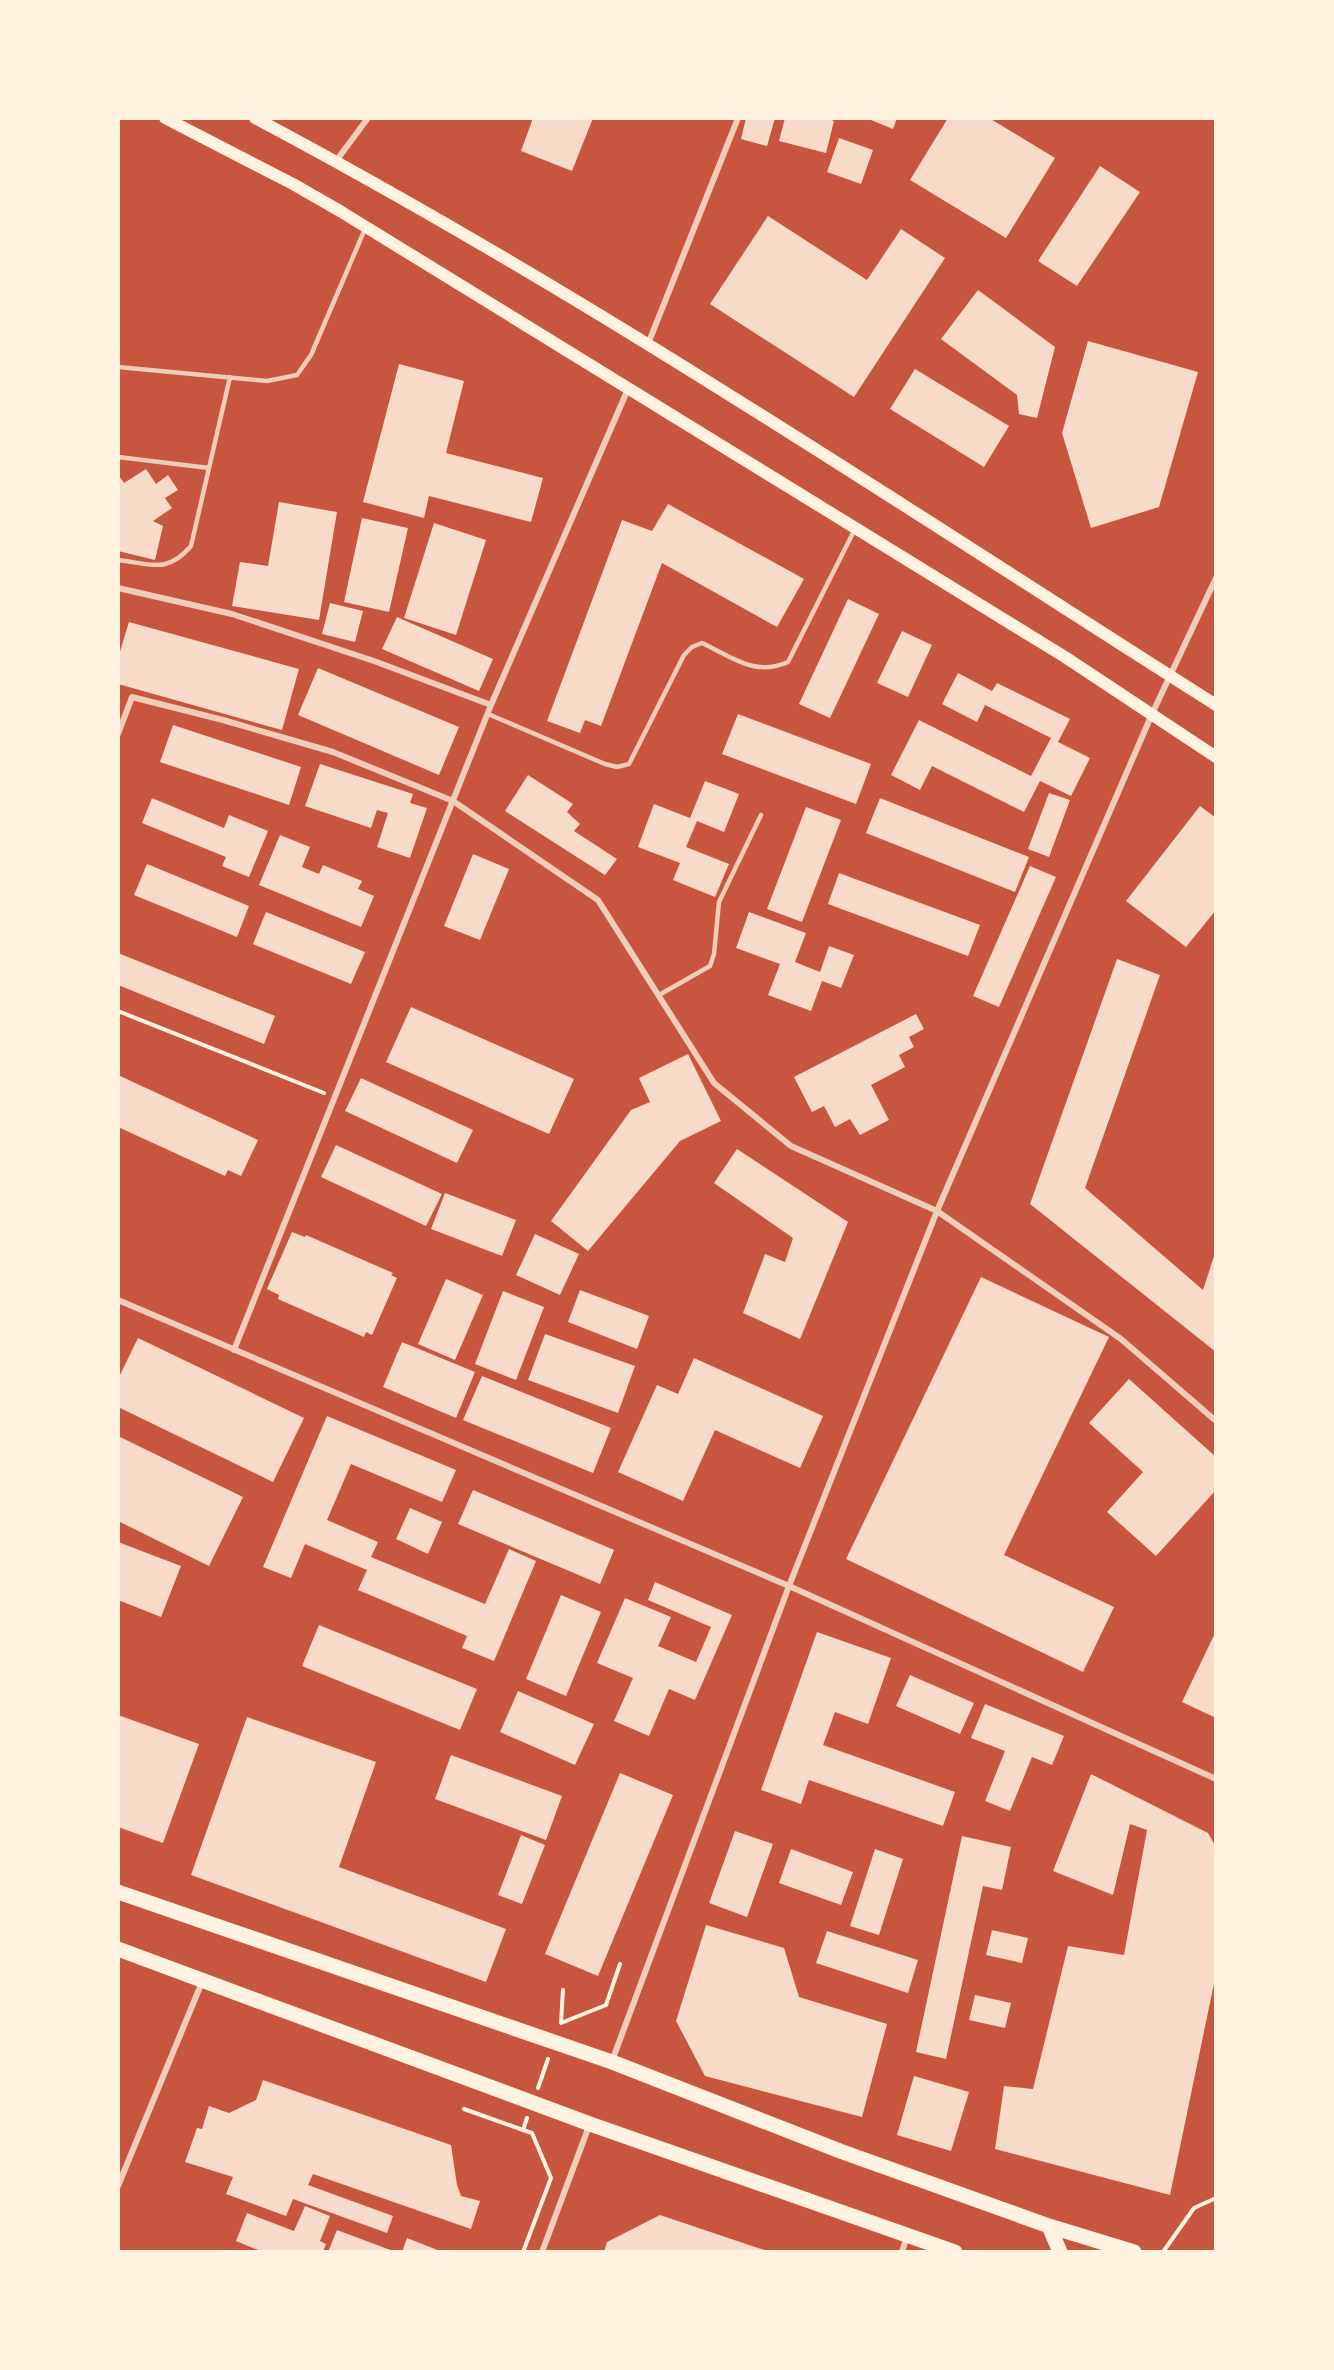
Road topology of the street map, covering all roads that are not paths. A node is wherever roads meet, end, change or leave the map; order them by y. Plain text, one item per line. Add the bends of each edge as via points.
1 (165, 118) edge
2 (255, 118) edge
3 (368, 118) edge
4 (738, 118) edge
5 (336, 161) junction
6 (366, 227) junction
7 (648, 344) junction
8 (118, 367) edge
9 (230, 377) junction
10 (628, 389) junction
11 (118, 457) edge
12 (209, 468) junction
13 (855, 529) junction
14 (118, 560) edge
15 (1215, 578) edge
16 (118, 588) edge
17 (1169, 676) junction
18 (491, 705) junction
19 (1215, 705) edge
20 (488, 714) junction
21 (1152, 714) junction
22 (118, 734) edge
23 (1215, 756) edge
24 (453, 801) junction
25 (761, 814) dead end
26 (659, 995) junction
27 (937, 1210) junction
28 (118, 1300) edge
29 (234, 1350) junction
30 (1215, 1421) edge
31 (789, 1586) junction
32 (1215, 1779) edge
33 (118, 1892) edge
34 (118, 1950) edge
35 (202, 1982) junction
36 (612, 2062) junction
37 (590, 2124) junction
38 (118, 2187) edge
39 (1049, 2226) junction
40 (907, 2235) junction
41 (542, 2252) edge
42 (902, 2252) edge
43 (955, 2252) edge
44 (1060, 2252) edge
45 (1134, 2252) edge

1 - 6 main road via 293,184
2 - 5 main road
3 - 5 street
4 - 7 street
5 - 7 main road
6 - 9 lane via 311,356 297,375 267,381
6 - 10 main road
7 - 17 main road
8 - 9 lane
9 - 12 lane
10 - 13 main road
10 - 18 street
11 - 12 lane
12 - 14 lane via 191,546 181,558 165,566
13 - 20 lane via 788,662 773,669 757,669 702,643 692,647 684,655 629,764 605,764
13 - 21 main road
15 - 17 street
16 - 18 street via 232,614
17 - 19 main road
17 - 21 street
18 - 20 street
20 - 24 street
21 - 23 main road
21 - 27 street
22 - 24 street via 132,698 333,753
24 - 26 street via 598,900
24 - 29 street
25 - 26 lane via 719,902 710,966
26 - 27 street via 714,1083 791,1146
27 - 30 street via 1121,1339
27 - 31 street
28 - 29 street
29 - 31 street
31 - 32 street
31 - 36 street
33 - 36 main road
34 - 35 main road
35 - 37 main road
35 - 38 street
36 - 39 main road via 840,2151
37 - 40 main road
37 - 41 street
39 - 44 main road
39 - 45 main road
40 - 42 street
40 - 43 main road

